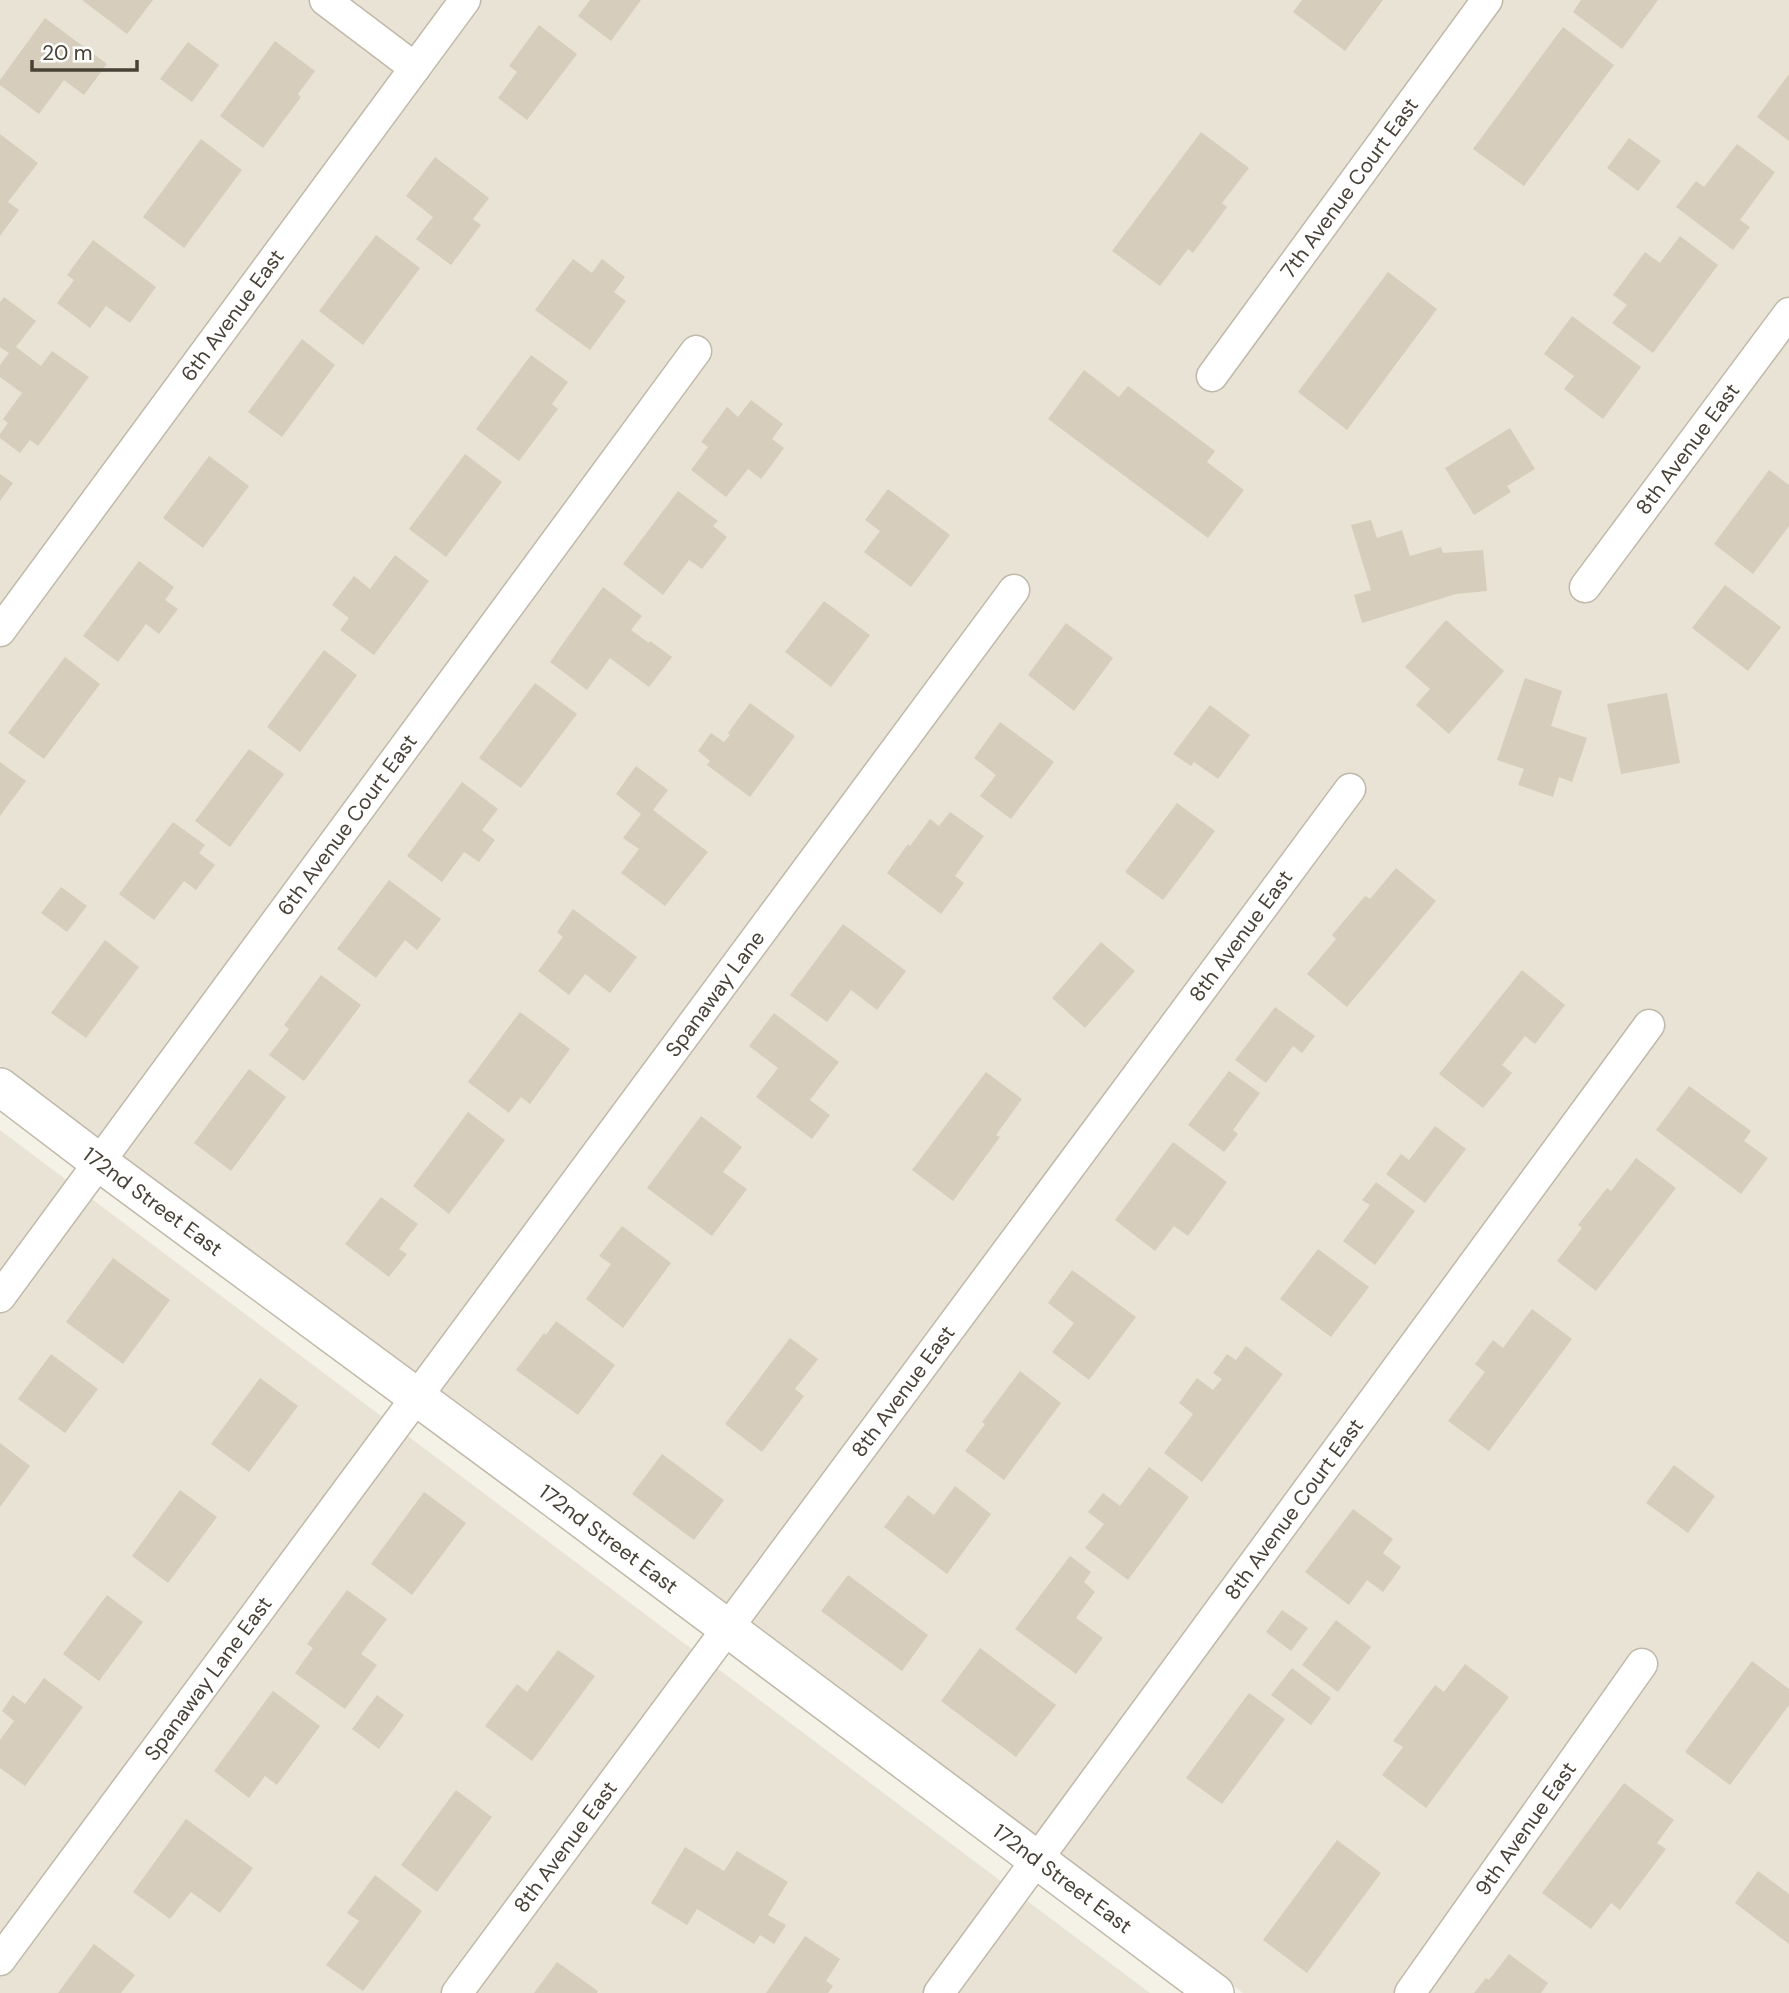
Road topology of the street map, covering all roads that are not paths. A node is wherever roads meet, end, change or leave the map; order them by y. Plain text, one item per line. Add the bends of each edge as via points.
1 (325, 0) edge
2 (465, 0) edge
3 (1487, 0) edge
4 (415, 68) junction
5 (1789, 313) edge
6 (696, 351) dead end
7 (1212, 376) dead end
8 (1585, 587) dead end
9 (1014, 590) dead end
10 (0, 631) edge
11 (1350, 789) dead end
12 (1649, 1025) dead end
13 (0, 1087) edge
14 (100, 1163) junction
15 (0, 1297) edge
16 (416, 1396) junction
17 (727, 1629) junction
18 (1642, 1664) dead end
19 (1038, 1860) junction
20 (0, 1960) edge
21 (457, 1993) edge
22 (939, 1993) edge
23 (1215, 1993) edge
24 (1410, 1993) edge

1 - 4 street
2 - 4 street, 6th Avenue East
3 - 7 street, 7th Avenue Court East
4 - 10 street, 6th Avenue East
5 - 8 street, 8th Avenue East
6 - 14 street, 6th Avenue Court East
9 - 16 street, Spanaway Lane
11 - 17 street, 8th Avenue East
12 - 19 street, 8th Avenue Court East
13 - 14 street, 172nd Street East
14 - 15 street, 6th Avenue Court East
14 - 16 street, 172nd Street East
16 - 17 street, 172nd Street East
16 - 20 street, Spanaway Lane East
17 - 19 street, 172nd Street East
17 - 21 street, 8th Avenue East
18 - 24 street, 9th Avenue East
19 - 22 street, 8th Avenue Court East
19 - 23 street, 172nd Street East

